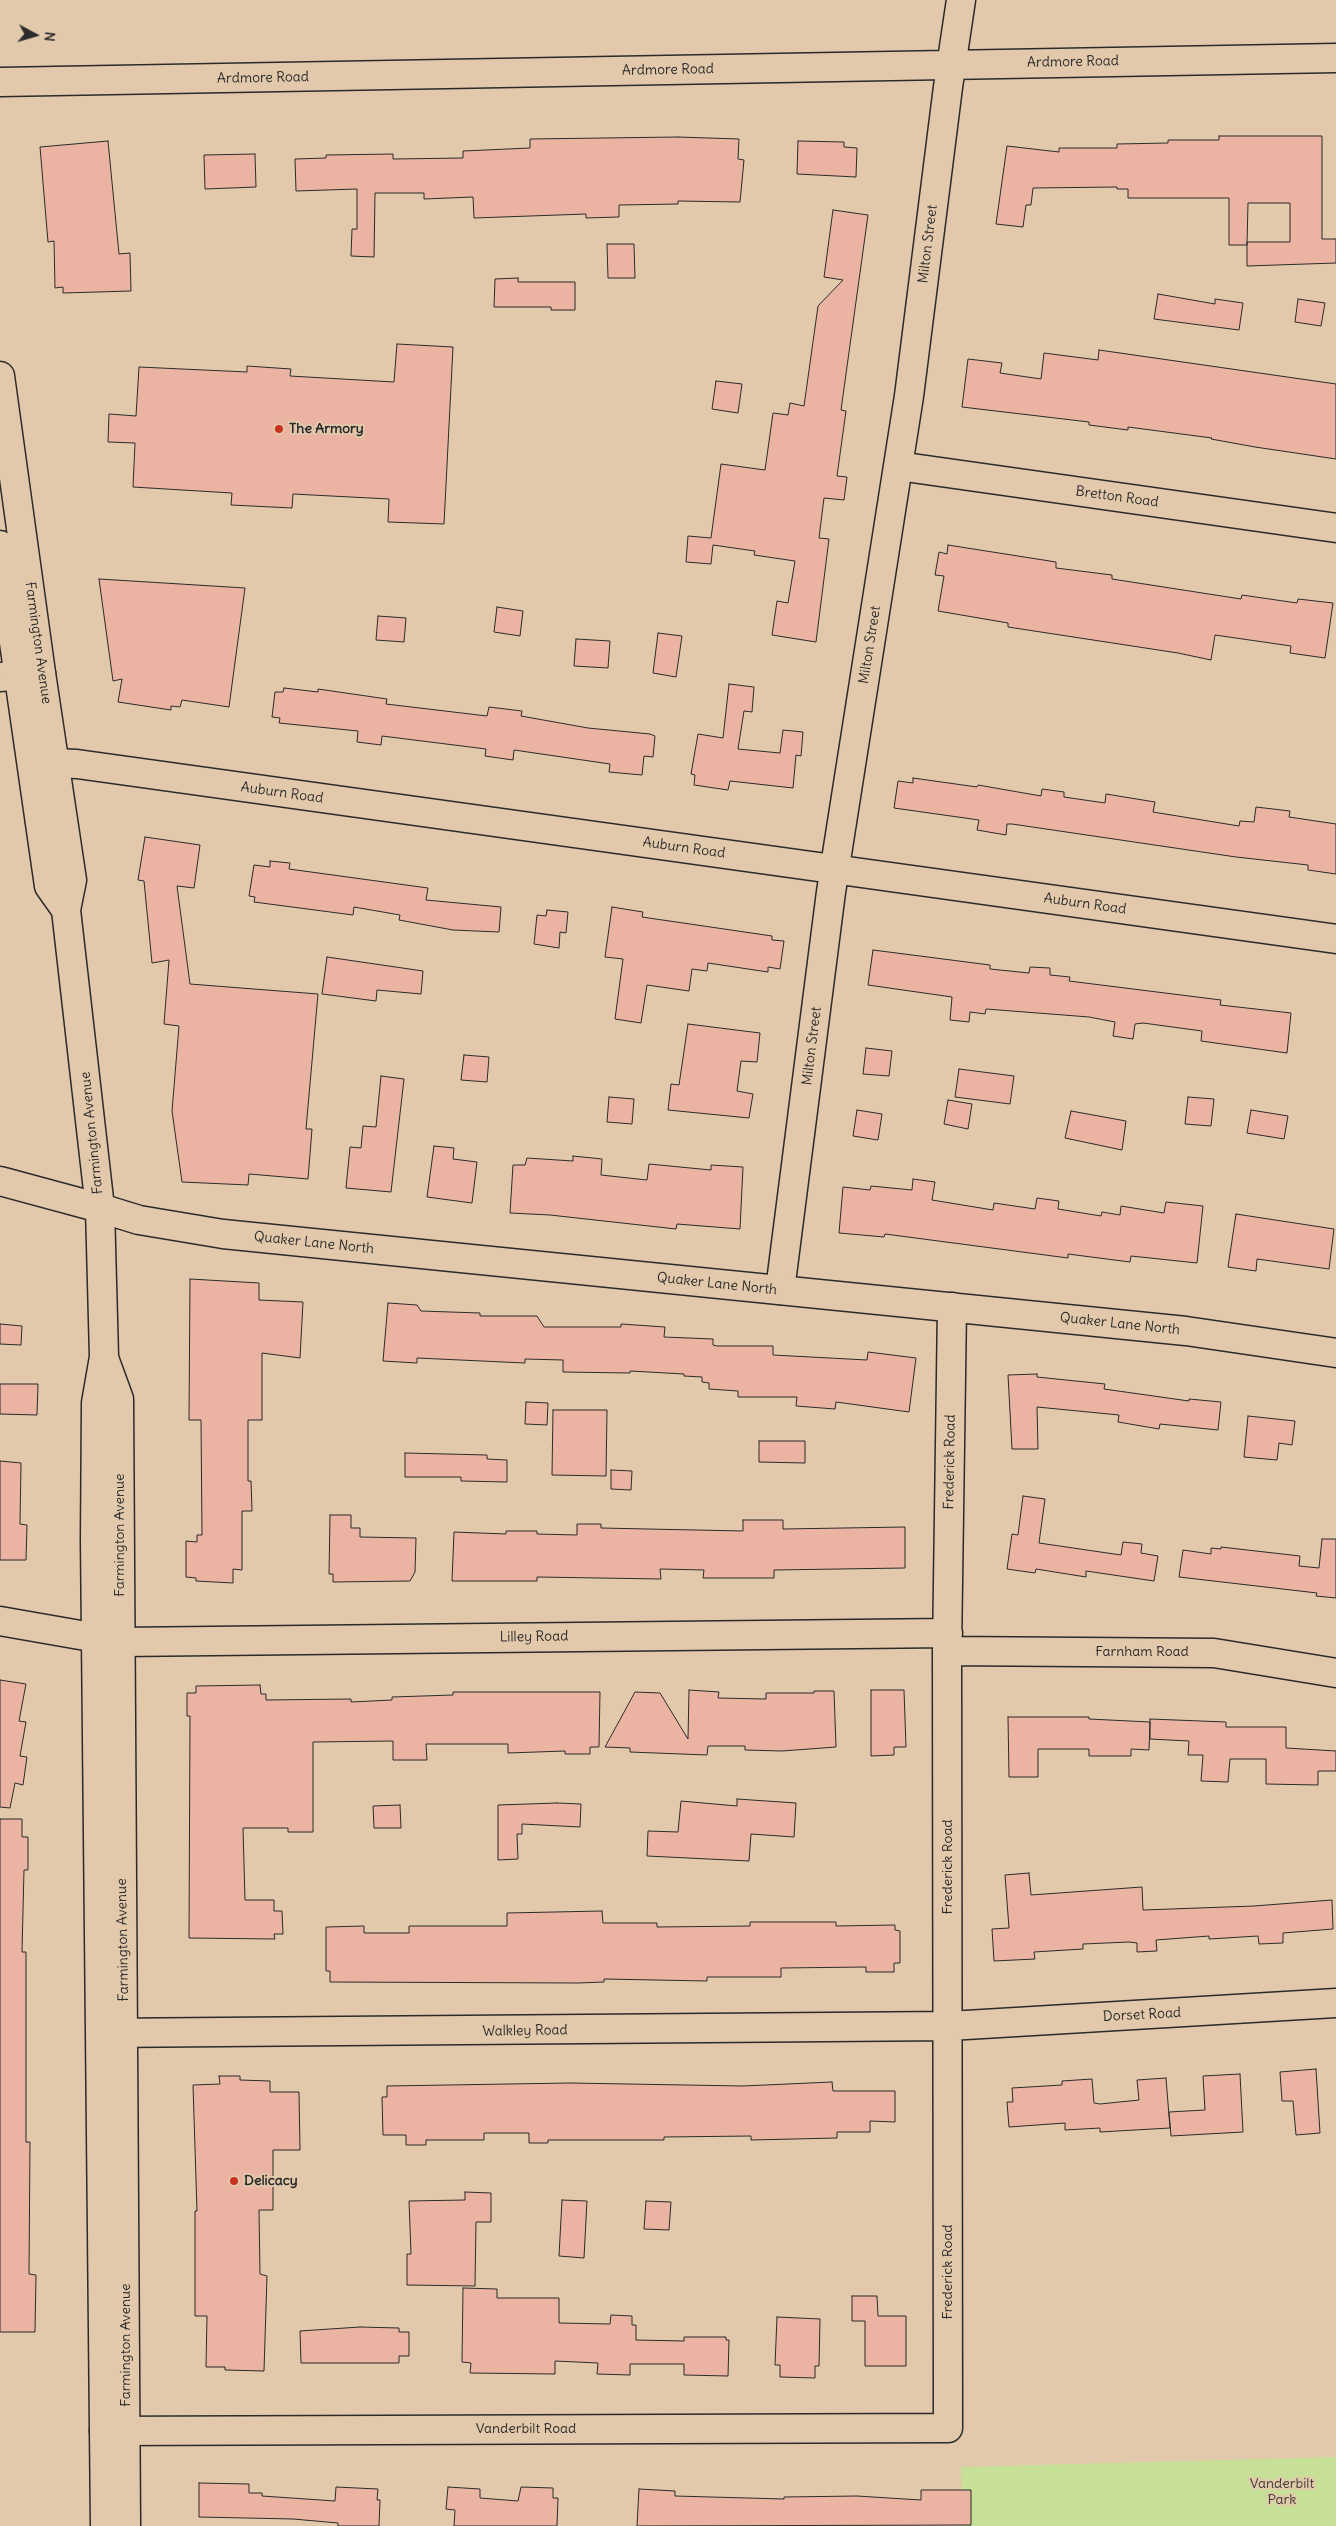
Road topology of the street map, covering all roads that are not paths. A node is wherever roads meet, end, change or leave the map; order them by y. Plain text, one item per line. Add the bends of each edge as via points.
1 (961, 0) edge
2 (1336, 58) edge
3 (952, 64) junction
4 (0, 82) edge
5 (0, 376) edge
6 (898, 466) junction
7 (1336, 528) edge
8 (0, 545) edge
9 (20, 675) edge
10 (43, 762) junction
11 (834, 869) junction
12 (1336, 939) edge
13 (0, 1181) edge
14 (100, 1208) junction
15 (780, 1290) junction
16 (952, 1307) junction
17 (1336, 1353) edge
18 (0, 1621) edge
19 (108, 1640) junction
20 (948, 1642) junction
21 (1336, 1673) edge
22 (1336, 2003) edge
23 (948, 2026) junction
24 (112, 2033) junction
25 (948, 2428) joint
26 (115, 2431) junction
27 (105, 2526) edge
28 (126, 2526) edge

1 - 3 street, Milton Street
2 - 3 street, Ardmore Road
3 - 4 street, Ardmore Road
3 - 6 street, Milton Street
5 - 9 street, Farmington Avenue
6 - 7 street, Bretton Road
6 - 11 street, Milton Street
8 - 9 street, Farmington Avenue
9 - 10 street, Farmington Avenue
10 - 11 street, Auburn Road via 77,764
10 - 14 street, Farmington Avenue via 72,880 66,910
11 - 12 street, Auburn Road
11 - 15 street, Milton Street
13 - 14 street, Quaker Lane North
14 - 15 street, Quaker Lane North via 138,1220 223,1234
14 - 19 street, Farmington Avenue via 104,1357 96,1403
15 - 16 street, Quaker Lane North
16 - 17 street, Quaker Lane North via 1186,1331
16 - 20 street, Frederick Road
18 - 19 street, Lilley Road
19 - 20 street, Lilley Road
19 - 24 street, Farmington Avenue
20 - 21 street, Farnham Road via 1214,1653
20 - 23 street, Frederick Road
22 - 23 street, Dorset Road
23 - 24 street, Walkley Road
23 - 25 street, Frederick Road
24 - 26 street, Farmington Avenue
25 - 26 street, Vanderbilt Road
26 - 27 street, Farmington Avenue
26 - 28 street, Farmington Avenue

